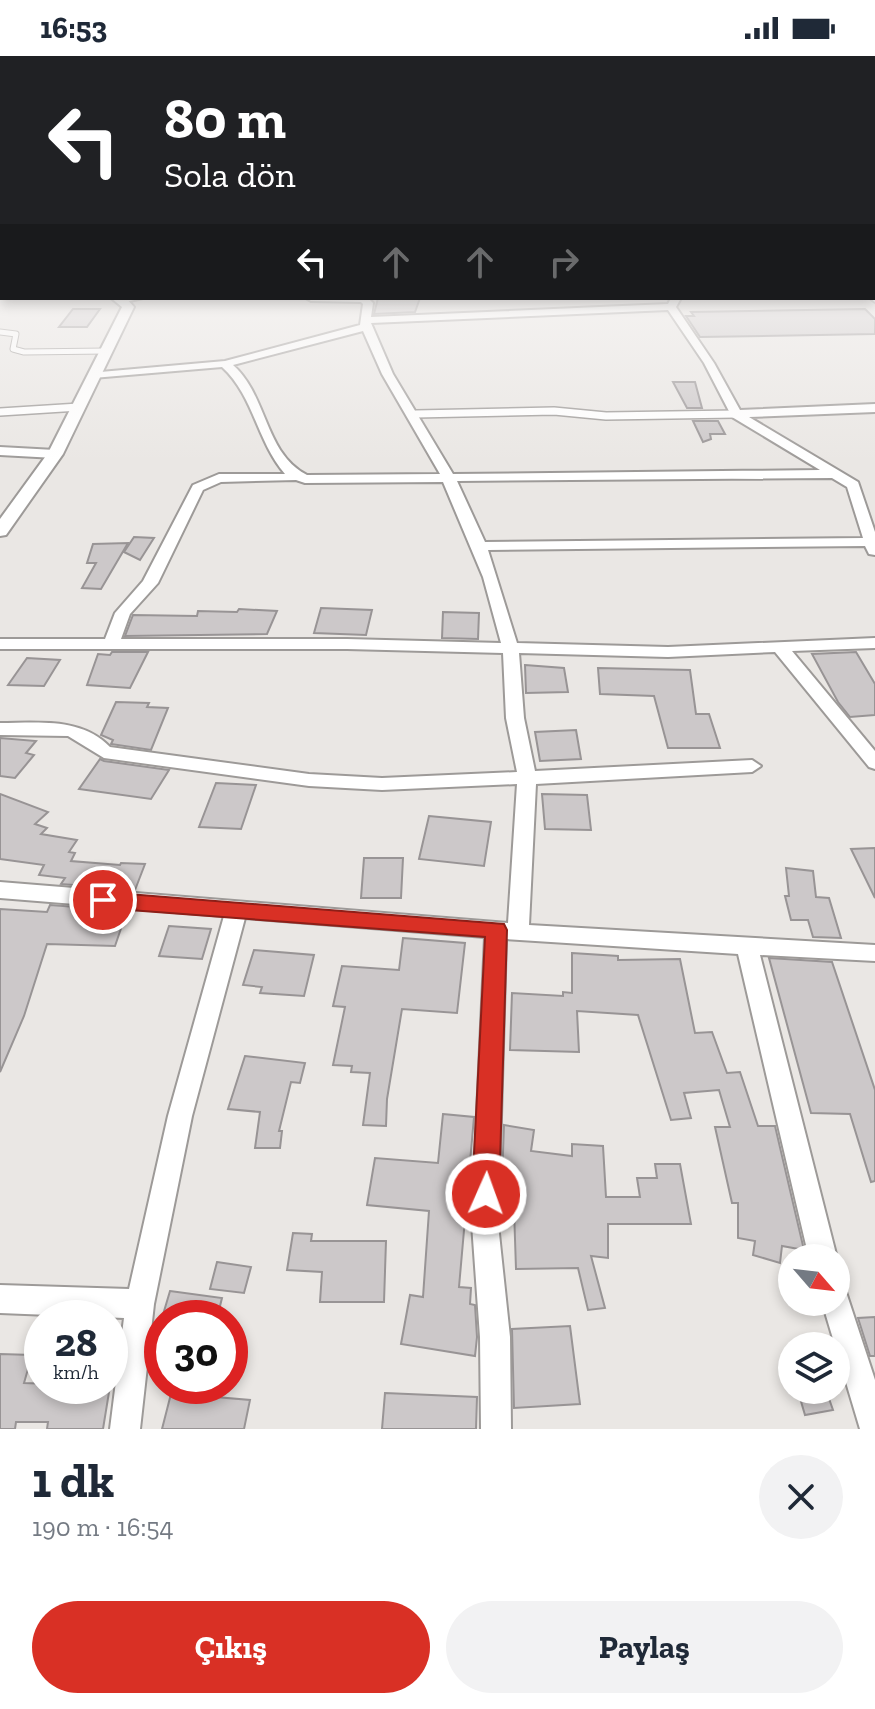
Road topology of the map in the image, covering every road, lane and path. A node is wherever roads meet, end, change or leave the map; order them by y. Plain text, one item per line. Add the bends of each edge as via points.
1 (16, 334) edge
2 (114, 334) edge
3 (327, 334) edge
4 (372, 334) edge
5 (692, 334) edge
6 (106, 351) junction
7 (225, 364) junction
8 (93, 375) junction
9 (79, 407) junction
10 (875, 408) edge
11 (0, 412) edge
12 (416, 414) junction
13 (736, 414) junction
14 (0, 451) edge
15 (55, 454) junction
16 (839, 474) junction
17 (295, 476) junction
18 (446, 476) junction
19 (0, 531) edge
20 (478, 546) junction
21 (873, 548) edge
22 (875, 643) edge
23 (0, 644) edge
24 (111, 645) junction
25 (780, 648) junction
26 (511, 649) junction
27 (0, 729) edge
28 (875, 763) edge
29 (752, 766) dead end
30 (527, 778) junction
31 (0, 890) edge
32 (236, 911) junction
33 (507, 931) junction
34 (747, 946) junction
35 (875, 953) edge
36 (820, 1244) edge
37 (0, 1299) edge
38 (140, 1304) junction
39 (840, 1316) edge
40 (125, 1429) edge
41 (496, 1429) edge
42 (875, 1429) edge

1 - 6 lane via 13,349 24,352
2 - 6 street
3 - 7 street
4 - 12 street via 388,377
5 - 13 street
6 - 8 street
7 - 8 street
7 - 17 street via 238,372 275,451
8 - 9 street
9 - 11 lane
9 - 15 street
10 - 13 street
12 - 13 lane
12 - 18 street
13 - 16 street
14 - 15 street
15 - 19 street
16 - 18 street
16 - 21 street via 853,485
17 - 18 street
17 - 24 street via 221,478 198,488 150,583 123,613
18 - 20 street
20 - 21 street
20 - 26 street via 496,589
22 - 25 street
23 - 24 street
24 - 26 street
25 - 26 street
25 - 28 street
26 - 30 street via 515,718
27 - 30 street via 70,730 104,752 309,780 382,784
29 - 30 street
30 - 33 street
31 - 32 street
32 - 33 street
32 - 38 street via 180,1116
33 - 34 street
33 - 41 street via 485,1224
34 - 35 street
34 - 36 street
37 - 38 street
38 - 40 street
39 - 42 street

